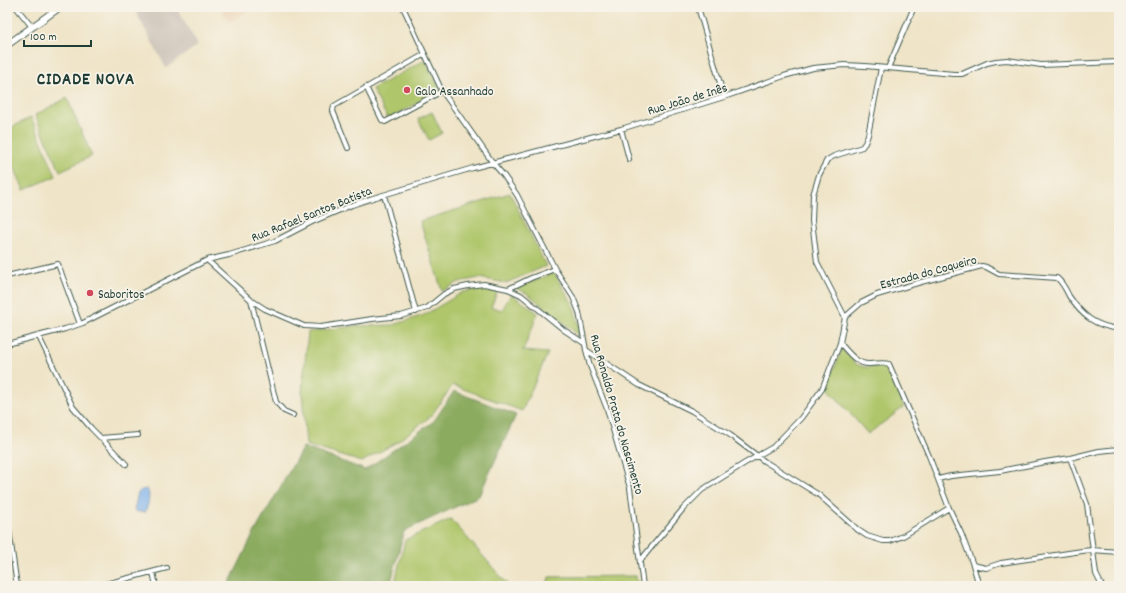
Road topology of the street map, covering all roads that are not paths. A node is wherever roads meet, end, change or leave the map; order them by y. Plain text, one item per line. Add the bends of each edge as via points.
1 (16, 7) edge
2 (60, 7) edge
3 (403, 7) edge
4 (698, 7) edge
5 (914, 7) edge
6 (32, 27) junction
7 (7, 45) edge
8 (426, 54) junction
9 (1119, 62) edge
10 (880, 68) junction
11 (888, 68) junction
12 (366, 87) junction
13 (442, 91) junction
14 (724, 98) junction
15 (621, 129) junction
16 (348, 148) dead end
17 (629, 159) dead end
18 (493, 163) junction
19 (384, 195) junction
20 (207, 260) junction
21 (555, 269) junction
22 (7, 276) edge
23 (508, 289) junction
24 (251, 300) junction
25 (416, 312) junction
26 (845, 317) junction
27 (80, 324) junction
28 (1119, 329) edge
29 (39, 337) junction
30 (584, 343) junction
31 (840, 343) junction
32 (7, 344) edge
33 (586, 350) junction
34 (294, 415) dead end
35 (138, 435) dead end
36 (101, 438) junction
37 (1119, 449) edge
38 (757, 456) junction
39 (1070, 458) junction
40 (126, 464) dead end
41 (938, 479) junction
42 (949, 508) junction
43 (7, 516) edge
44 (1092, 550) junction
45 (1119, 552) edge
46 (640, 562) junction
47 (973, 565) junction
48 (167, 568) dead end
49 (153, 572) junction
50 (17, 586) edge
51 (99, 586) edge
52 (156, 586) edge
53 (643, 586) edge
54 (979, 586) edge
55 (1102, 586) edge

1 - 6 street
2 - 6 main road
3 - 8 street, Rua Ronaldo Prata do Nascimento
4 - 14 street
5 - 11 street
6 - 7 main road
8 - 12 street
8 - 13 street, Rua Ronaldo Prata do Nascimento
9 - 11 street, Rua João de Inês via 1041,65 1007,60 987,63 962,74
10 - 11 street, Rua João de Inês
10 - 14 street, Rua João de Inês via 844,65 813,68
10 - 26 street via 865,143 859,148 827,160 813,195 812,221 817,262
12 - 13 street via 383,122
12 - 16 street via 334,106
13 - 18 street, Rua Ronaldo Prata do Nascimento
14 - 15 street, Rua João de Inês
15 - 17 street
15 - 18 street, Rua João de Inês
18 - 19 street, Rua Rafael Santos Batista
18 - 21 street, Rua Ronaldo Prata do Nascimento via 517,195
19 - 20 street, Rua Rafael Santos Batista via 352,205 275,241
19 - 25 street
20 - 24 street
20 - 27 street, Rua Rafael Santos Batista
21 - 23 street
21 - 30 street, Rua Ronaldo Prata do Nascimento via 573,297 579,312
22 - 27 street via 58,264
23 - 25 street via 484,284 461,287 444,294 430,306
23 - 30 street via 530,301 564,330
24 - 25 street via 298,324 315,328
24 - 34 street via 276,402 284,411
26 - 28 street, Estrada do Coqueiro via 866,300 877,295 982,266 999,274 1058,278 1081,312 1093,322
26 - 31 street
27 - 29 street, Rua Rafael Santos Batista
29 - 32 street, Rua Rafael Santos Batista
29 - 36 street via 73,407
30 - 33 street, Rua Ronaldo Prata do Nascimento
31 - 38 street via 824,385 808,410 773,447
31 - 41 street via 861,363 889,364
33 - 38 street via 639,385 702,417
33 - 46 street, Rua Ronaldo Prata do Nascimento via 607,409 630,488
35 - 36 street
36 - 40 street
37 - 39 street
38 - 42 street via 819,495 858,530 883,541 895,540
38 - 46 street via 702,490
39 - 41 street
39 - 44 street via 1087,504
41 - 42 street
42 - 47 street
43 - 50 street
44 - 45 street
44 - 47 street via 986,568
44 - 55 street via 1096,574
46 - 53 street, Rua Ronaldo Prata do Nascimento
47 - 54 street
48 - 49 street
49 - 51 street
49 - 52 street

